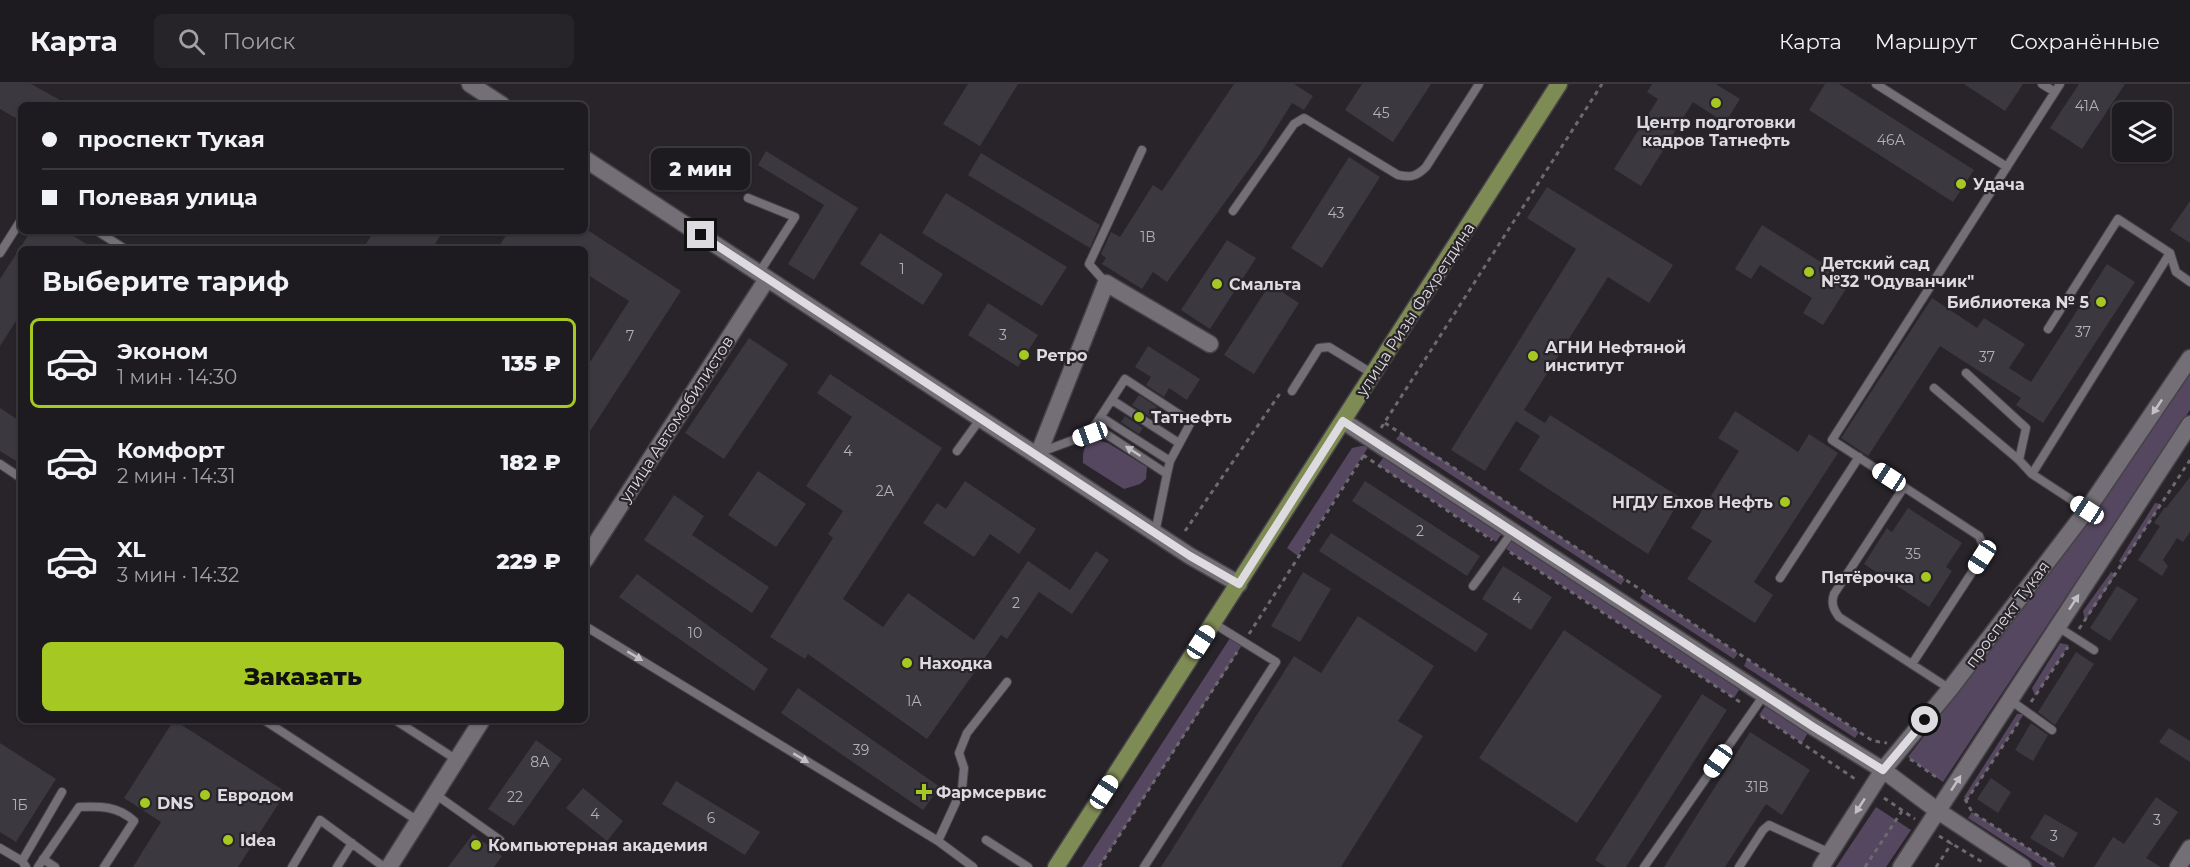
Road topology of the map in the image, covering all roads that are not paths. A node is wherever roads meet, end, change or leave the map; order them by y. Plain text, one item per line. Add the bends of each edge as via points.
1 (470, 84) edge
2 (1479, 84) edge
3 (1559, 84) edge
4 (1876, 84) edge
5 (2042, 84) edge
6 (2057, 88) edge
7 (497, 102) edge
8 (1142, 150) dead end
9 (588, 161) edge
10 (2007, 166) junction
11 (748, 198) dead end
12 (1233, 211) dead end
13 (18, 225) edge
14 (102, 234) edge
15 (120, 246) edge
16 (0, 253) edge
17 (2170, 253) junction
18 (763, 276) junction
19 (2190, 282) edge
20 (1106, 283) junction
21 (2048, 328) dead end
22 (1210, 344) dead end
23 (2190, 358) edge
24 (1966, 372) dead end
25 (1373, 374) junction
26 (1934, 388) dead end
27 (1292, 391) road end
28 (1112, 400) junction
29 (1101, 417) junction
30 (981, 418) junction
31 (1343, 421) junction
32 (2190, 424) edge
33 (1090, 434) junction
34 (1179, 443) junction
35 (957, 451) dead end
36 (1040, 454) junction
37 (1859, 457) junction
38 (2019, 460) junction
39 (1170, 461) junction
40 (0, 464) edge
41 (1167, 474) junction
42 (2032, 474) junction
43 (18, 476) edge
44 (1904, 487) junction
45 (2087, 510) junction
46 (1513, 531) junction
47 (1155, 533) junction
48 (588, 549) edge
49 (1780, 578) dead end
50 (1239, 584) junction
51 (1473, 586) dead end
52 (1214, 623) junction
53 (2058, 627) junction
54 (588, 628) edge
55 (2094, 650) dead end
56 (1912, 664) junction
57 (1008, 682) dead end
58 (1950, 689) junction
59 (1764, 695) junction
60 (2010, 700) junction
61 (269, 723) edge
62 (400, 723) edge
63 (480, 723) edge
64 (2052, 730) dead end
65 (457, 760) junction
66 (1883, 770) junction
67 (62, 792) dead end
68 (435, 794) junction
69 (1938, 811) junction
70 (418, 821) junction
71 (500, 840) dead end
72 (986, 840) dead end
73 (938, 841) junction
74 (352, 843) junction
75 (0, 848) edge
76 (2190, 848) edge
77 (1826, 860) edge
78 (40, 863) edge
79 (24, 864) edge
80 (55, 867) edge
81 (104, 867) edge
82 (291, 867) edge
83 (337, 867) edge
84 (384, 867) edge
85 (389, 867) edge
86 (973, 867) edge
87 (1028, 867) edge
88 (1056, 867) edge
89 (1144, 867) edge
90 (1644, 867) edge
91 (1739, 867) edge
92 (1901, 867) edge
93 (2023, 867) edge
94 (2178, 867) edge

1 - 7 street
2 - 12 lane via 1418,175 1398,175 1304,118 1294,124
3 - 25 main road, улица Ризы Фахретдина
4 - 10 lane
5 - 6 lane
6 - 10 lane
8 - 20 lane via 1089,264
9 - 18 street
10 - 37 lane via 1832,440
11 - 18 lane via 795,217
13 - 16 lane
14 - 15 lane
17 - 19 lane via 2176,272
17 - 21 lane via 2118,219
17 - 42 lane
18 - 30 street
18 - 48 street, улица Автомобилистов
20 - 22 street
20 - 36 street
23 -> 45 street, проспект Тукая
24 - 38 lane via 2026,428
25 - 27 lane via 1329,347 1319,348
25 - 31 main road, улица Ризы Фахретдина
26 - 38 lane
28 - 29 lane
28 - 34 lane
28 - 34 lane via 1125,379 1191,422
29 - 33 lane
29 - 39 lane
30 - 35 lane
30 - 36 street
31 - 46 street
31 - 50 main road, улица Ризы Фахретдина
53 -> 32 street
33 - 36 lane
41 -> 33 lane via 1100,430
34 - 39 lane
36 - 47 street
37 - 44 lane
37 - 49 lane
38 - 42 lane
39 - 41 lane
40 - 43 lane
41 - 47 lane
42 - 45 lane
44 - 56 lane via 1834,594 1832,605 1839,617
44 - 56 lane via 1979,536 1984,550
45 - 58 street, проспект Тукая
46 - 51 lane
46 - 59 street
47 - 50 street
50 - 52 main road, улица Ризы Фахретдина
52 - 88 main road, улица Ризы Фахретдина
52 - 89 lane via 1276,662
53 - 55 lane
53 - 60 street
54 -> 73 lane
56 - 58 lane
57 - 73 lane via 967,733 959,753 964,768 962,789
58 - 66 street, проспект Тукая
59 - 66 street
59 - 90 lane
60 - 64 lane
69 -> 60 street
61 - 70 lane
62 - 65 lane
63 - 65 street
65 - 68 street
66 - 69 street
66 -> 77 street, проспект Тукая
67 - 79 lane
68 - 70 street
68 - 71 lane
69 - 92 street
69 - 93 street
70 - 85 street
72 - 87 lane
73 - 86 lane
74 - 82 lane via 320,820
74 - 83 lane
74 - 84 lane
75 - 79 lane
76 - 94 street
77 - 91 lane via 1769,825
78 - 80 lane
78 - 81 lane via 79,807 105,806 134,821

